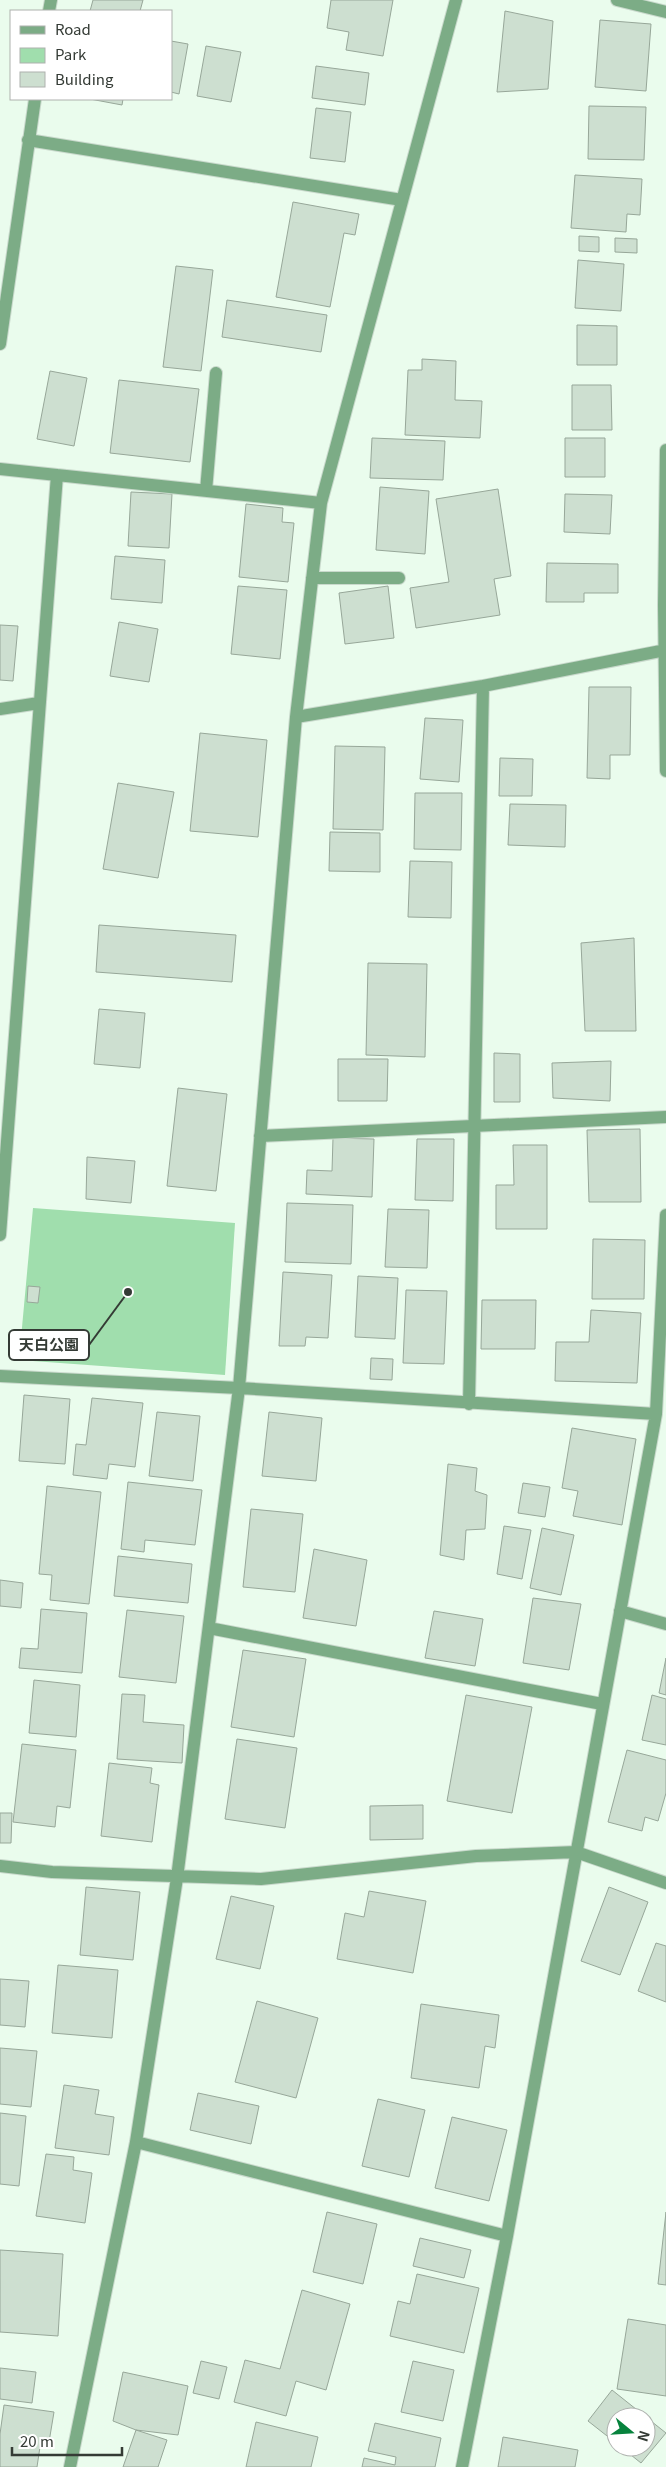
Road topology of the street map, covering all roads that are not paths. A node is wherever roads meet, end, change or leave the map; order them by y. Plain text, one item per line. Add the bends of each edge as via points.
1 (456, 0) edge
2 (617, 0) edge
3 (666, 12) edge
4 (35, 100) edge
5 (28, 140) junction
6 (402, 200) junction
7 (0, 344) edge
8 (216, 373) dead end
9 (666, 450) edge
10 (0, 469) edge
11 (57, 474) junction
12 (206, 491) junction
13 (321, 503) junction
14 (312, 578) junction
15 (399, 578) dead end
16 (665, 650) edge
17 (483, 686) junction
18 (39, 703) junction
19 (0, 709) edge
20 (296, 717) junction
21 (666, 771) edge
22 (666, 1117) edge
23 (476, 1126) junction
24 (260, 1136) junction
25 (666, 1215) edge
26 (0, 1235) edge
27 (0, 1376) edge
28 (239, 1388) junction
29 (469, 1404) junction
30 (656, 1414) junction
31 (620, 1610) junction
32 (666, 1624) edge
33 (209, 1628) junction
34 (602, 1704) junction
35 (576, 1852) junction
36 (0, 1866) edge
37 (177, 1878) junction
38 (666, 1883) edge
39 (136, 2142) junction
40 (507, 2236) junction
41 (70, 2467) edge
42 (462, 2467) edge

1 - 6 street
2 - 3 street
4 - 5 street
5 - 6 street
5 - 7 street
6 - 13 street
8 - 12 street
9 - 16 street
10 - 11 street
11 - 12 street
11 - 18 street
12 - 13 street
13 - 14 street
14 - 15 street
14 - 20 street
16 - 17 street
16 - 21 street
17 - 20 street
17 - 23 street
18 - 19 street
18 - 26 street
20 - 24 street
22 - 23 street
23 - 24 street
23 - 29 street
24 - 28 street
25 - 30 street
27 - 28 street
28 - 29 street
28 - 33 street
29 - 30 street
30 - 31 street
31 - 32 street
31 - 34 street
33 - 34 street
33 - 37 street
34 - 35 street
35 - 37 street via 476,1856 261,1879
35 - 38 street
35 - 40 street
36 - 37 street
37 - 39 street
39 - 40 street
39 - 41 street
40 - 42 street

